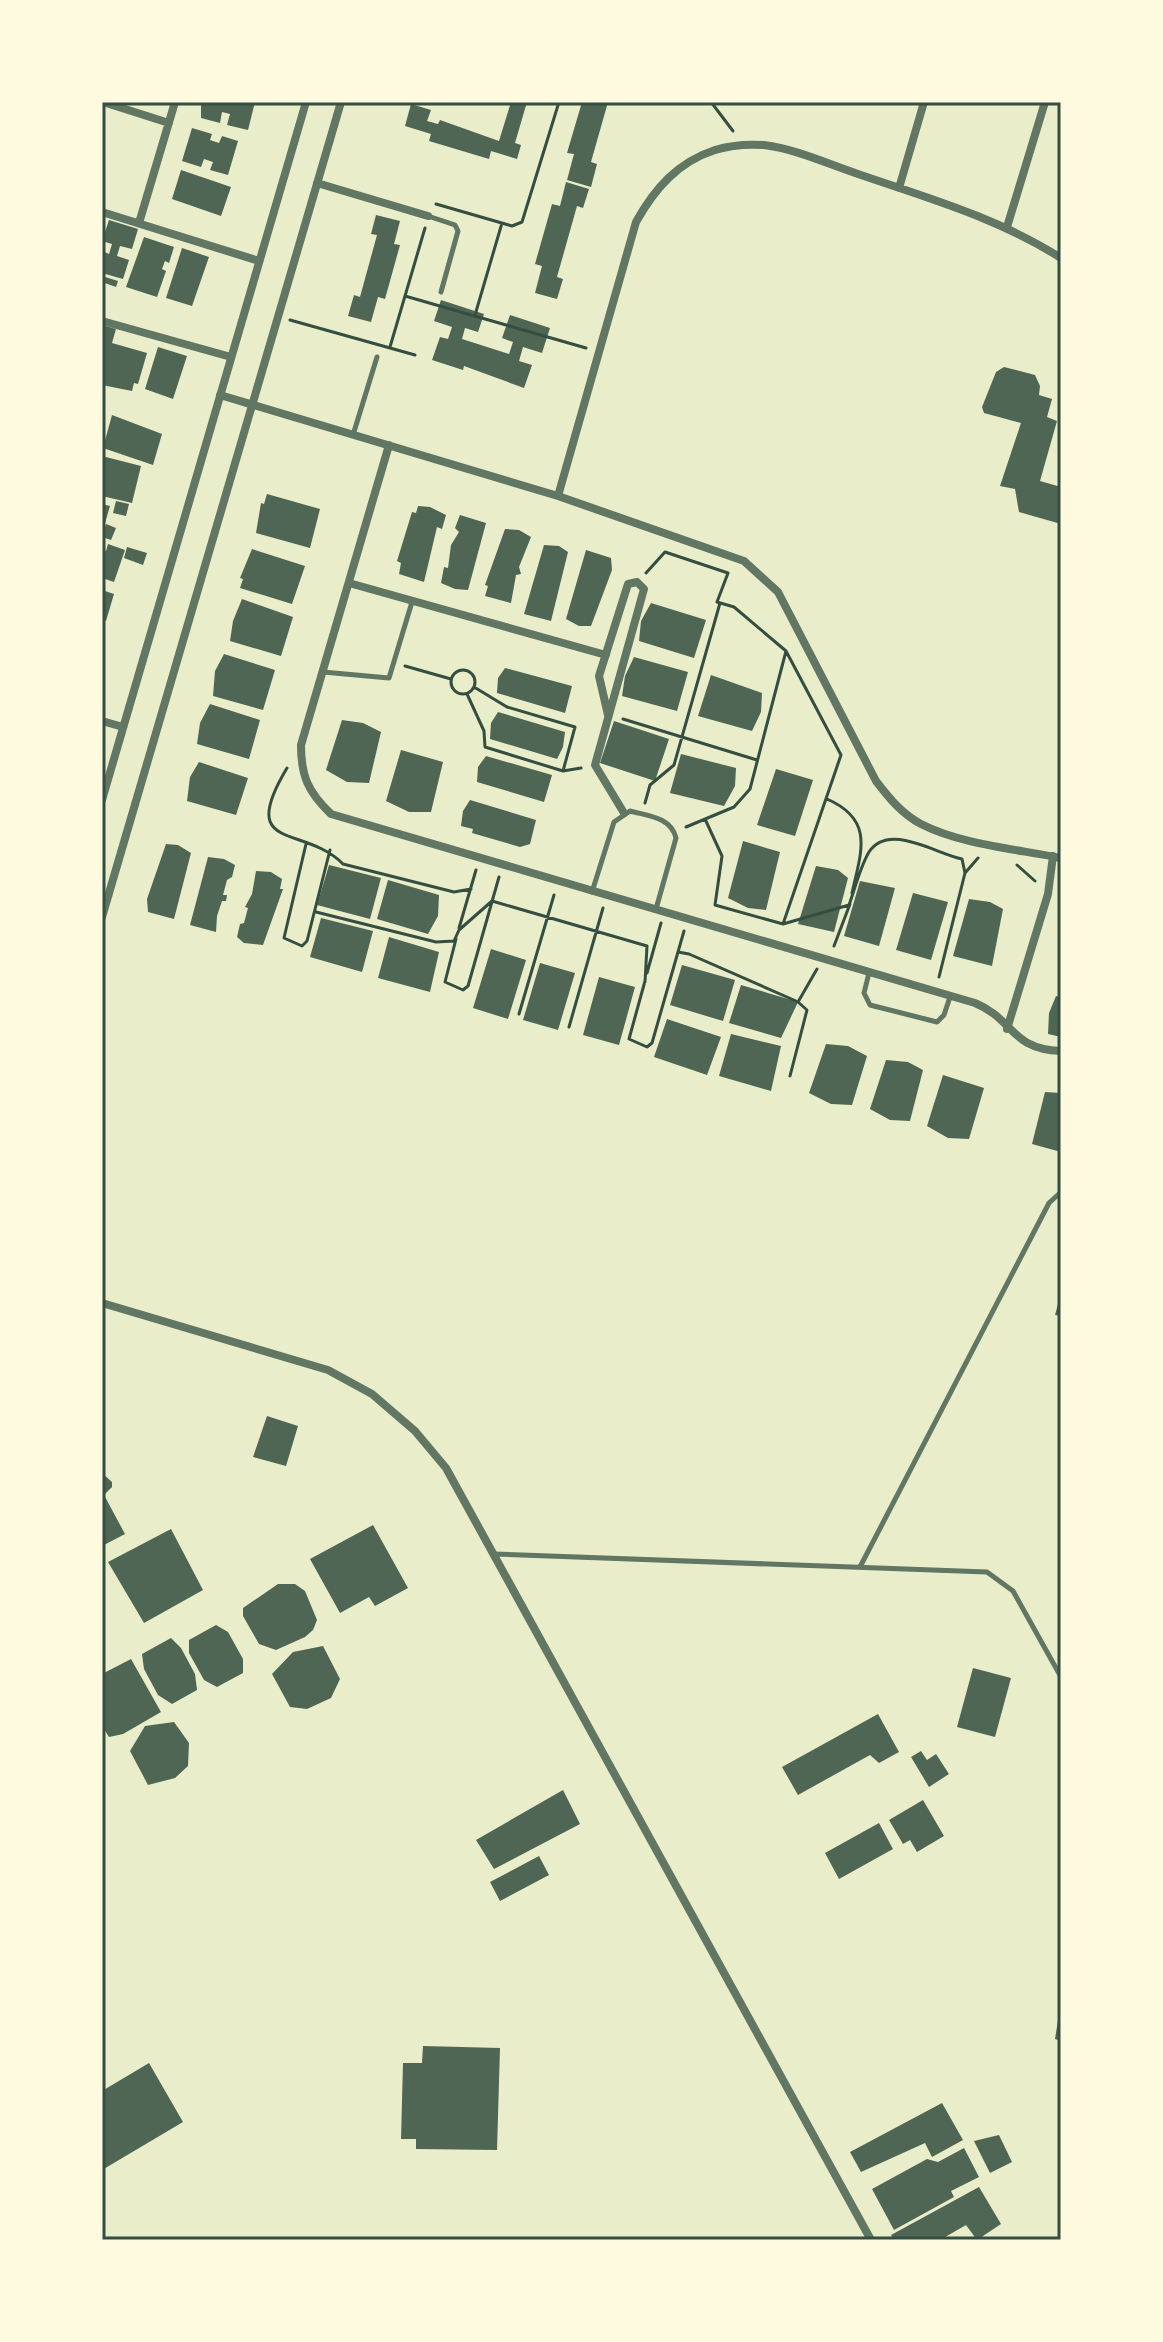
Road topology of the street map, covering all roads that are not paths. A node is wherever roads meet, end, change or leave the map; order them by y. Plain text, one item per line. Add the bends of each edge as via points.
1 (103, 102) edge
2 (175, 102) edge
3 (306, 102) edge
4 (341, 102) edge
5 (924, 102) edge
6 (1045, 102) edge
7 (169, 123) junction
8 (317, 183) junction
9 (899, 188) junction
10 (102, 212) edge
11 (428, 216) joint
12 (139, 223) junction
13 (1007, 227) junction
14 (1061, 258) edge
15 (259, 261) junction
16 (441, 292) dead end
17 (102, 321) edge
18 (231, 357) junction
19 (377, 357) dead end
20 (220, 395) junction
21 (252, 404) junction
22 (353, 435) junction
23 (389, 445) junction
24 (558, 496) junction
25 (349, 583) junction
26 (412, 601) junction
27 (611, 637) junction
28 (629, 641) junction
29 (606, 655) junction
30 (323, 672) junction
31 (608, 715) junction
32 (102, 721) edge
33 (123, 727) junction
34 (102, 800) edge
35 (624, 813) junction
36 (1057, 857) edge
37 (592, 892) junction
38 (660, 911) junction
39 (102, 917) edge
40 (869, 973) junction
41 (950, 997) junction
42 (1007, 1029) junction
43 (1061, 1051) edge
44 (1061, 1192) edge
45 (102, 1303) edge
46 (493, 1554) junction
47 (861, 1565) junction
48 (1061, 1677) edge
49 (871, 2240) edge

1 - 7 street
2 - 7 street
3 - 15 street
4 - 8 street
5 - 9 street
6 - 13 street
7 - 12 street
8 - 11 street
8 - 21 street
9 - 13 street
9 - 24 street via 788,150 743,145 690,160 668,177 636,222
10 - 12 street
11 - 16 lane via 455,225 458,231
12 - 15 street
13 - 14 street
15 - 18 street
17 - 18 street
18 - 20 street
19 - 22 lane
20 - 21 street
20 - 33 street
21 - 22 street
21 - 39 street
22 - 23 street
23 - 24 street
23 - 25 street
24 - 36 street via 744,561 778,592 876,781 896,806 921,824 951,835
25 - 26 street
25 - 30 street
26 - 29 street
26 - 30 lane via 389,678
27 - 28 street
27 - 28 street via 628,584 637,582 644,589
27 - 29 street
28 - 31 street
29 - 31 street via 599,676
30 - 37 street via 301,745 301,771 312,796 331,814
31 - 35 street via 595,765
32 - 33 street
33 - 34 street
35 - 37 lane via 614,822
35 - 38 lane via 666,822 675,831
36 - 42 street
37 - 38 street
38 - 40 street
40 - 41 street
40 - 41 lane via 864,993 870,1005 937,1022
41 - 42 street via 988,1009
42 - 43 street via 1037,1050
44 - 47 lane via 1049,1203
45 - 46 street via 328,1370 372,1394 415,1431 446,1468
46 - 47 lane
46 - 49 street
47 - 48 lane via 971,1569 1001,1579

